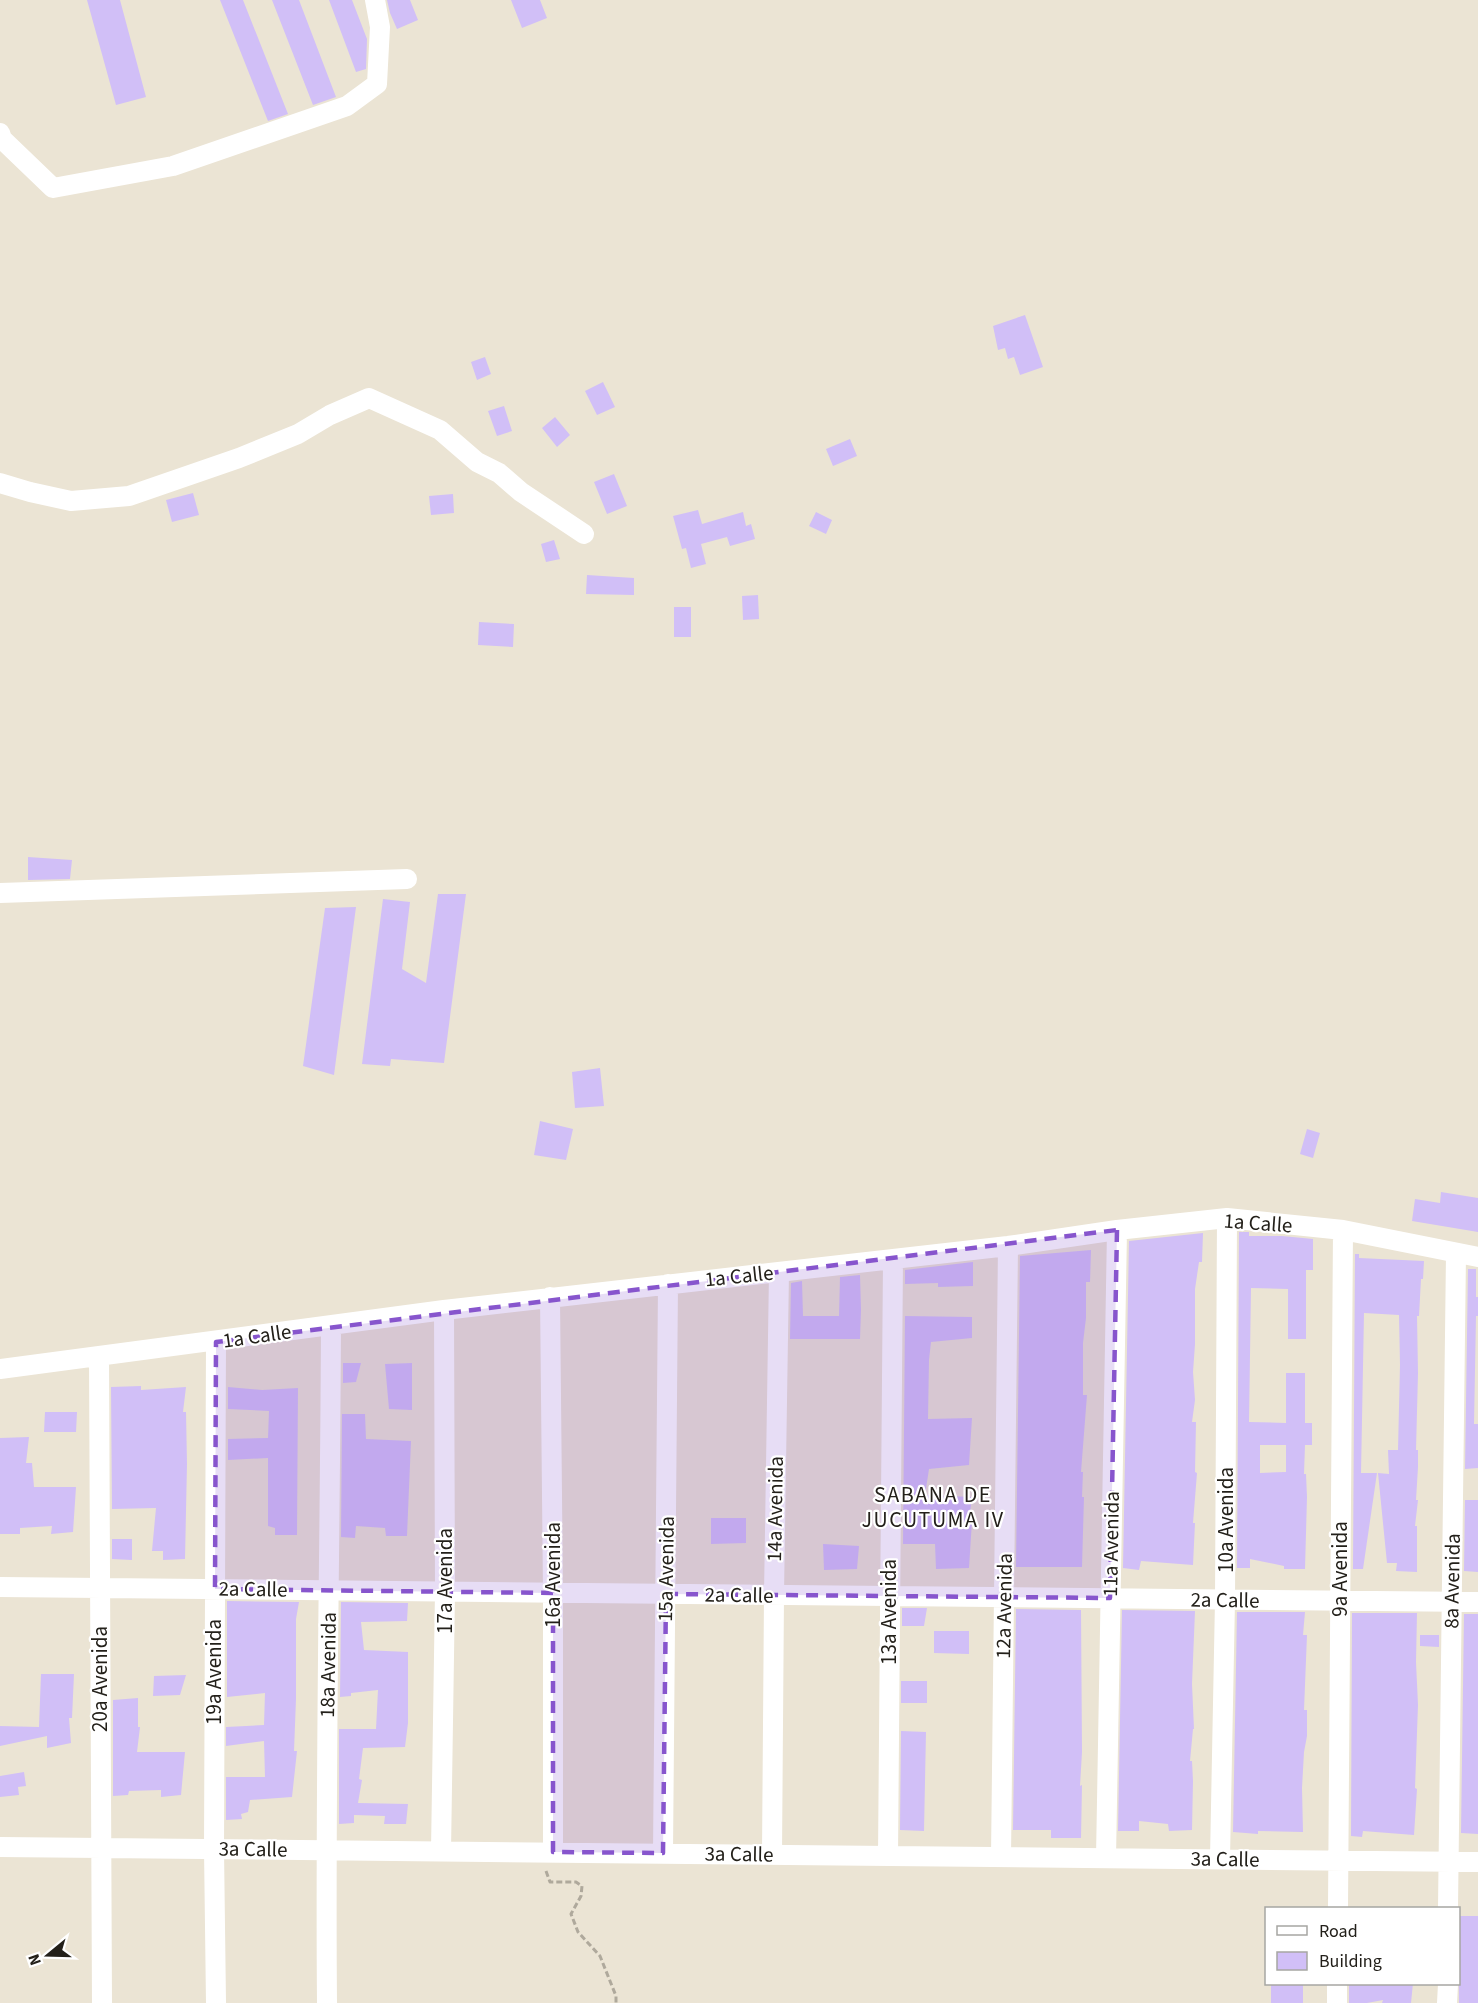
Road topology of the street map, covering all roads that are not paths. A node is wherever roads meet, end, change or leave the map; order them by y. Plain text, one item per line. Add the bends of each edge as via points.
1 (375, 0) edge
2 (0, 133) edge
3 (0, 483) edge
4 (584, 534) dead end
5 (407, 879) dead end
6 (0, 894) edge
7 (1227, 1218) junction
8 (1117, 1230) junction
9 (1343, 1230) junction
10 (1008, 1246) junction
11 (1456, 1253) junction
12 (1478, 1257) edge
13 (893, 1260) junction
14 (779, 1272) junction
15 (668, 1284) junction
16 (550, 1297) junction
17 (444, 1310) junction
18 (331, 1326) junction
19 (216, 1342) junction
20 (99, 1356) junction
21 (0, 1369) edge
22 (0, 1587) edge
23 (100, 1588) junction
24 (214, 1589) junction
25 (330, 1590) junction
26 (445, 1591) junction
27 (553, 1593) junction
28 (666, 1594) junction
29 (774, 1595) junction
30 (889, 1596) junction
31 (1004, 1597) junction
32 (1110, 1598) junction
33 (1225, 1600) junction
34 (1340, 1601) junction
35 (1451, 1602) junction
36 (1478, 1602) edge
37 (0, 1846) edge
38 (101, 1847) junction
39 (214, 1849) junction
40 (326, 1850) junction
41 (441, 1851) junction
42 (553, 1852) junction
43 (663, 1853) junction
44 (772, 1854) junction
45 (888, 1856) junction
46 (1001, 1857) junction
47 (1106, 1858) junction
48 (1220, 1859) junction
49 (1338, 1860) junction
50 (1448, 1862) junction
51 (1478, 1862) edge
52 (1338, 1907) edge
53 (1448, 1907) edge
54 (1337, 1985) edge
55 (1448, 1985) edge
56 (102, 2003) edge
57 (216, 2003) edge
58 (327, 2003) edge
59 (1337, 2003) edge
60 (1448, 2003) edge

1 - 2 street via 380,27 377,84 347,106 172,166 53,188
3 - 4 street via 70,501 129,496 259,450 369,398 440,430 477,462 500,473 521,492
5 - 6 street
7 - 8 street, 1a Calle
7 - 9 street, 1a Calle
7 - 33 street, 10a Avenida
8 - 10 street, 1a Calle
8 - 32 street, 11a Avenida
9 - 11 street, 1a Calle
9 - 34 street, 9a Avenida
10 - 13 street, 1a Calle
10 - 31 street, 12a Avenida
11 - 12 street, 1a Calle
11 - 35 street, 8a Avenida
13 - 14 street, 1a Calle
13 - 30 street, 13a Avenida
14 - 15 street, 1a Calle
14 - 29 street, 14a Avenida
15 - 16 street, 1a Calle
15 - 28 street, 15a Avenida
16 - 17 street, 1a Calle
16 - 27 street, 16a Avenida
17 - 18 street, 1a Calle
17 - 26 street, 17a Avenida
18 - 19 street, 1a Calle
18 - 25 street, 18a Avenida
19 - 20 street, 1a Calle
19 - 24 street, 19a Avenida
20 - 21 street, 1a Calle
20 - 23 street, 20a Avenida
22 - 23 street, 2a Calle
23 - 24 street, 2a Calle
23 - 38 street, 20a Avenida
24 - 25 street, 2a Calle
24 - 39 street, 19a Avenida
25 - 26 street, 2a Calle
25 - 40 street, 18a Avenida
26 - 27 street, 2a Calle
26 - 41 street, 17a Avenida
27 - 28 street, 2a Calle
27 - 42 street, 16a Avenida
28 - 29 street, 2a Calle
28 - 43 street, 15a Avenida
29 - 30 street, 2a Calle
29 - 44 street, 14a Avenida
30 - 31 street, 2a Calle
30 - 45 street, 13a Avenida
31 - 32 street, 2a Calle
31 - 46 street, 12a Avenida
32 - 33 street, 2a Calle
32 - 47 street, 11a Avenida
33 - 34 street, 2a Calle
33 - 48 street, 10a Avenida
34 - 35 street, 2a Calle
34 - 49 street, 9a Avenida
35 - 36 street, 2a Calle
35 - 50 street, 8a Avenida
37 - 38 street, 3a Calle
38 - 39 street, 3a Calle
38 - 56 street, 20a Avenida
39 - 40 street, 3a Calle
39 - 57 street, 19a Avenida
40 - 41 street, 3a Calle
40 - 58 street, 18a Avenida
41 - 42 street, 3a Calle
42 - 43 street, 3a Calle
43 - 44 street, 3a Calle
44 - 45 street, 3a Calle
45 - 46 street, 3a Calle
46 - 47 street, 3a Calle
47 - 48 street, 3a Calle
48 - 49 street, 3a Calle
49 - 50 street, 3a Calle
49 - 52 street, 9a Avenida
50 - 51 street, 3a Calle
50 - 53 street, 8a Avenida
54 - 59 street
55 - 60 street

